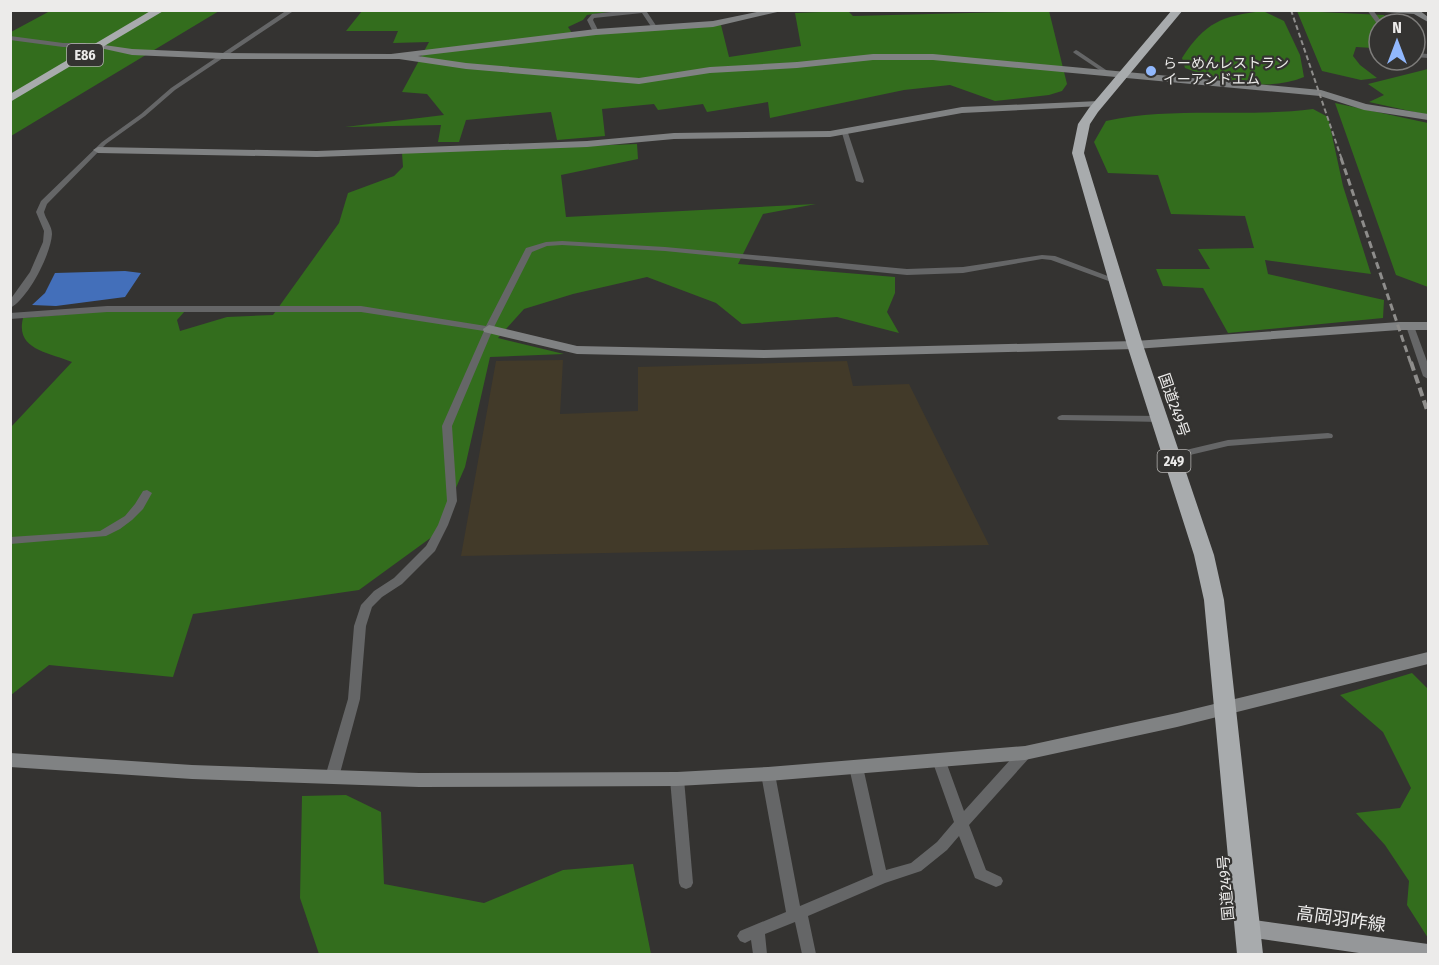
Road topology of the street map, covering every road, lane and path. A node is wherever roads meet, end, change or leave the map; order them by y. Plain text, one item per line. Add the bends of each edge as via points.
1 (150, 10) edge
2 (160, 10) edge
3 (292, 10) edge
4 (654, 10) edge
5 (782, 10) edge
6 (1178, 10) edge
7 (1359, 10) edge
8 (644, 11) edge
9 (1370, 11) edge
10 (1413, 11) edge
11 (1428, 20) edge
12 (654, 27) junction
13 (596, 32) junction
14 (10, 38) edge
15 (85, 45) dead end
16 (104, 48) dead end
17 (1076, 52) dead end
18 (224, 56) junction
19 (398, 56) junction
20 (1116, 75) junction
21 (10, 93) edge
22 (10, 99) edge
23 (1099, 104) junction
24 (1428, 117) edge
25 (845, 133) junction
26 (98, 150) junction
27 (860, 181) dead end
28 (1117, 281) junction
29 (10, 306) edge
30 (10, 316) edge
31 (1410, 326) junction
32 (1428, 326) edge
33 (489, 329) junction
34 (1135, 345) junction
35 (1428, 376) edge
36 (1062, 418) dead end
37 (1161, 418) junction
38 (1328, 436) dead end
39 (1173, 456) junction
40 (147, 493) dead end
41 (10, 541) edge
42 (1428, 658) edge
43 (1226, 708) junction
44 (1024, 753) junction
45 (10, 760) edge
46 (939, 760) junction
47 (856, 767) junction
48 (768, 774) junction
49 (332, 777) junction
50 (677, 779) junction
51 (961, 825) junction
52 (881, 878) junction
53 (996, 881) dead end
54 (686, 883) dead end
55 (797, 913) junction
56 (1247, 928) junction
57 (760, 954) edge
58 (810, 954) edge
59 (1250, 954) edge
60 (1428, 954) edge

1 - 21 highway, E86
2 - 22 highway, E86
3 - 18 street
4 - 8 street
5 - 12 street via 732,21
6 - 20 highway, 国道249号 / 249
7 - 9 street
8 - 12 street
8 - 13 street via 592,16
9 - 10 street
10 - 11 street
12 - 13 street
13 - 19 street
14 - 15 street
16 - 18 street
17 - 20 street
18 - 19 street
18 - 26 street via 173,89
19 - 20 street via 628,80 873,57 933,57
20 - 23 highway, 国道249号 / 249
20 - 24 street via 1312,92 1364,107
23 - 25 street via 962,110
23 - 28 highway, 国道249号 / 249 via 1084,124 1078,153
25 - 26 street via 674,136 587,144 318,154
25 - 27 street
26 - 29 street via 41,208 48,238 31,280
28 - 33 street via 1042,257 963,270 907,272 665,249 553,243 526,254
28 - 34 highway, 国道249号 / 249
30 - 33 street via 129,308 361,309
31 - 32 street
31 - 34 street
31 - 35 street
33 - 34 street via 577,350 620,353 764,354
33 - 49 street via 447,426 452,501 443,525 431,548 367,605 360,626 354,699
34 - 37 highway, 国道249号 / 249
36 - 37 street
37 - 39 highway, 国道249号 / 249
38 - 39 street via 1228,443
39 - 43 highway, 国道249号 / 249 via 1214,600
40 - 41 street via 138,510 102,534
42 - 43 street
43 - 44 street
43 - 56 highway, 国道249号 / 249
44 - 46 street
44 - 51 street
45 - 49 street
46 - 47 street
46 - 51 street
47 - 48 street
47 - 52 street
48 - 50 street
48 - 55 street
49 - 50 street
50 - 54 street
51 - 52 street via 916,867
51 - 53 street via 980,874
52 - 55 street
55 - 57 street via 751,933
55 - 58 street
56 - 59 highway, 国道249号 / 249
56 - 60 main road, 高岡羽咋線

